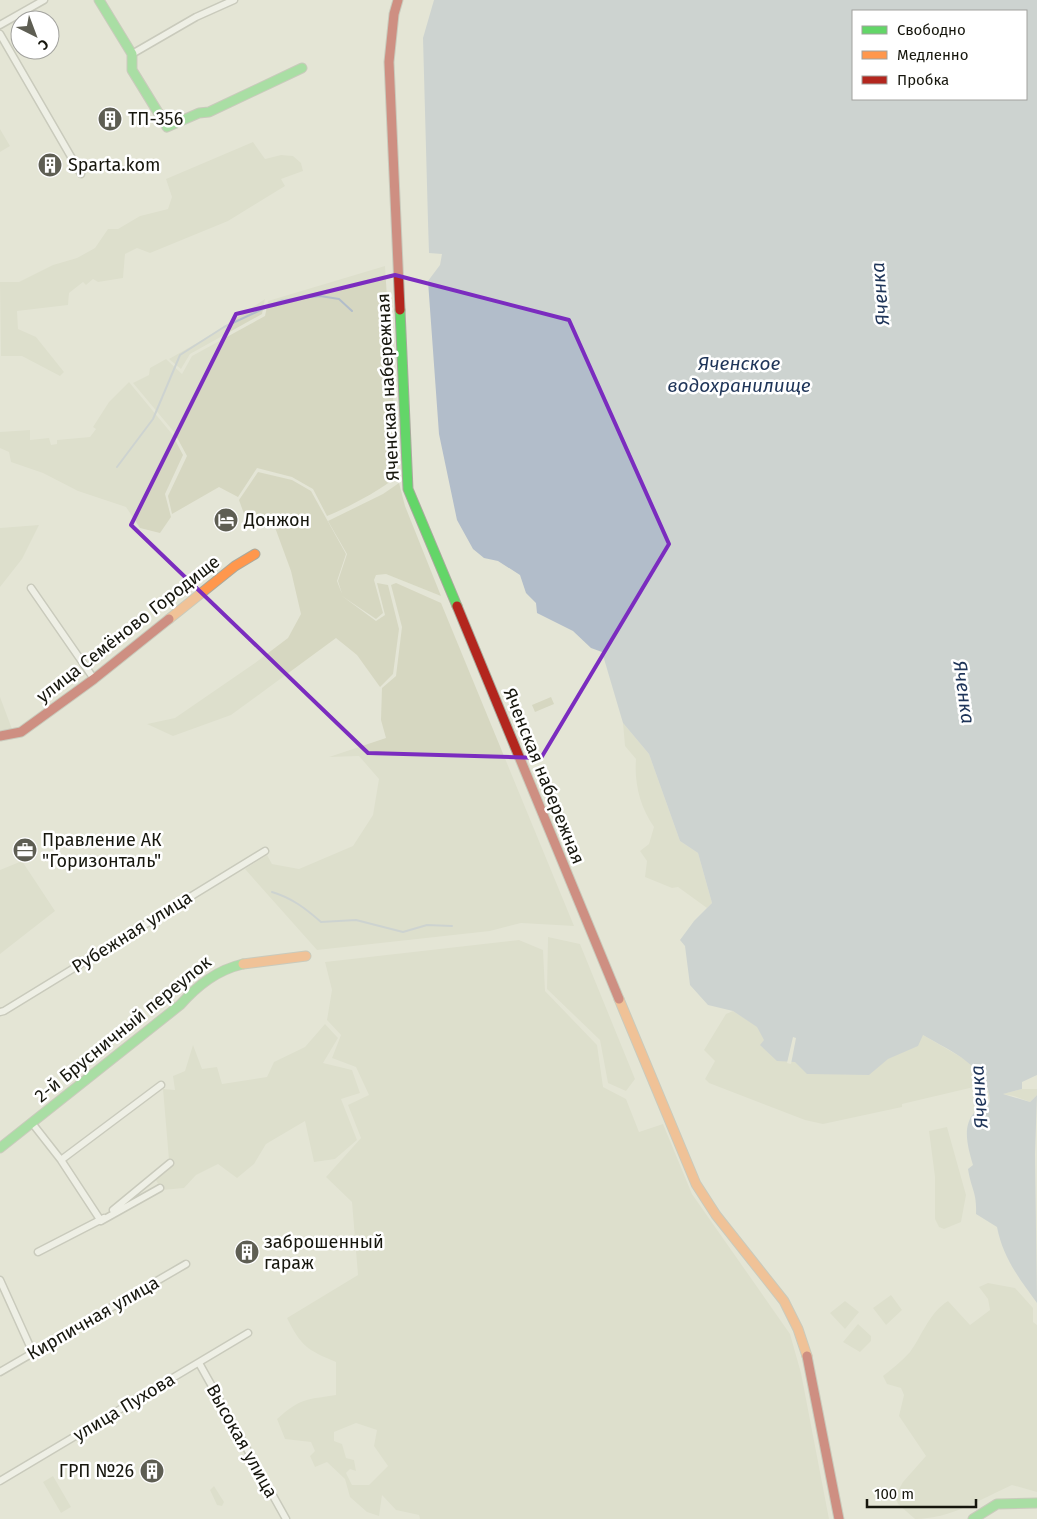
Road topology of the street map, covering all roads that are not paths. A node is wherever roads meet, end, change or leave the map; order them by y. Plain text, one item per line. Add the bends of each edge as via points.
1 (44, 0) edge
2 (99, 0) edge
3 (234, 0) edge
4 (398, 0) edge
5 (0, 25) edge
6 (0, 34) edge
7 (132, 54) junction
8 (302, 68) dead end
9 (81, 174) dead end
10 (255, 554) dead end
11 (31, 588) dead end
12 (94, 678) junction
13 (0, 736) edge
14 (265, 851) dead end
15 (306, 956) dead end
16 (0, 1012) edge
17 (161, 1085) dead end
18 (32, 1123) junction
19 (0, 1148) edge
20 (61, 1160) junction
21 (170, 1163) dead end
22 (160, 1188) dead end
23 (101, 1220) junction
24 (38, 1252) dead end
25 (186, 1264) dead end
26 (0, 1280) edge
27 (248, 1333) dead end
28 (33, 1353) junction
29 (199, 1363) junction
30 (0, 1372) edge
31 (0, 1481) edge
32 (1037, 1503) edge
33 (286, 1519) edge
34 (839, 1519) edge
35 (973, 1519) edge

1 - 5 street
2 - 7 street
3 - 7 street via 196,17
4 - 34 street, Яченская набережная via 389,62 408,489 696,1184 706,1203 784,1300 805,1346
6 - 9 street
7 - 8 street via 132,70 167,127 200,112 209,112
10 - 12 street, улица Семёново Городище via 235,566
11 - 12 street
12 - 13 street, улица Семёново Городище via 21,732
14 - 16 street, Рубежная улица
15 - 18 street, 2-й Брусничный переулок via 250,961 214,974
17 - 20 street
18 - 19 street, 2-й Брусничный переулок
18 - 20 street
20 - 23 street
21 - 23 street
22 - 23 street
23 - 24 street
25 - 28 street, Кирпичная улица
26 - 28 street
27 - 29 street, улица Пухова
28 - 30 street, Кирпичная улица
29 - 31 street, улица Пухова
29 - 33 street, Высокая улица
32 - 35 street via 997,1504

